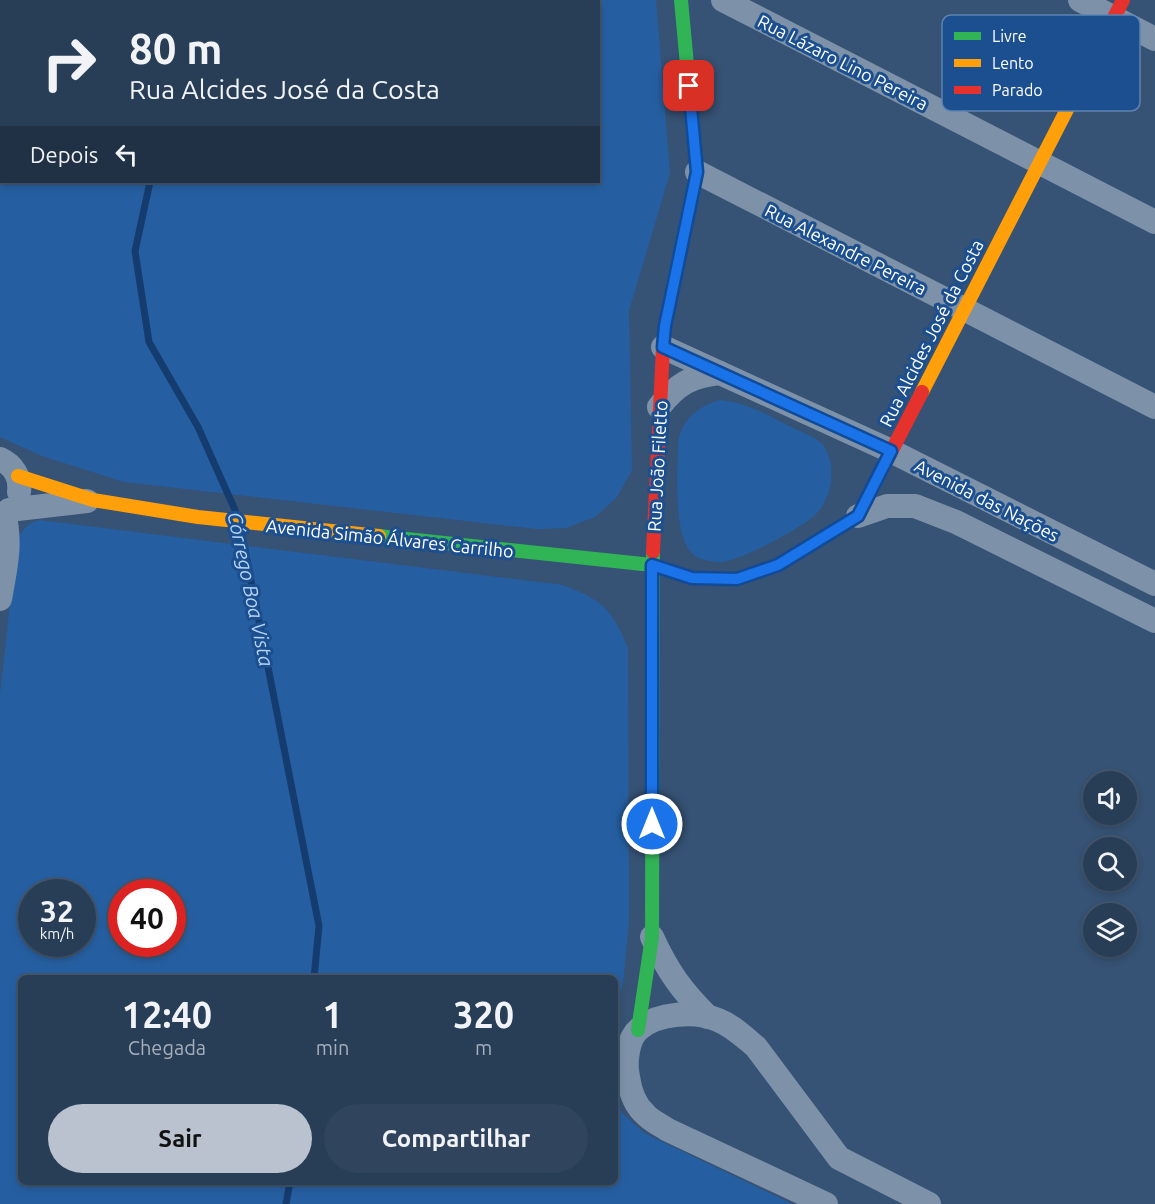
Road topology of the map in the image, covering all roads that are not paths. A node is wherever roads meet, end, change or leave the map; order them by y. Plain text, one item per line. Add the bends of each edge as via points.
1 (681, 0) edge
2 (723, 0) edge
3 (1080, 0) edge
4 (1118, 9) edge
5 (1140, 27) edge
6 (1155, 39) edge
7 (1065, 111) edge
8 (1039, 162) junction
9 (697, 172) junction
10 (1155, 222) edge
11 (964, 309) junction
12 (663, 347) junction
13 (720, 373) junction
14 (659, 407) junction
15 (1155, 407) edge
16 (891, 451) junction
17 (0, 459) edge
18 (18, 476) junction
19 (93, 500) junction
20 (4, 513) edge
21 (858, 516) junction
22 (652, 565) junction
23 (1155, 584) edge
24 (0, 599) edge
25 (1155, 621) edge
26 (652, 937) junction
27 (708, 1017) junction
28 (638, 1029) junction
29 (826, 1204) edge
30 (929, 1204) edge

1 - 9 street, Rua João Filetto
2 - 8 street, Rua Lázaro Lino Pereira
3 - 4 street
5 - 6 street
7 - 8 street, Rua Alcides José da Costa
8 - 10 street, Rua Lázaro Lino Pereira
8 - 11 street, Rua Alcides José da Costa
9 - 11 street, Rua Alexandre Pereira
9 - 12 street, Rua João Filetto
11 - 15 street, Rua Alexandre Pereira
11 - 16 street, Rua Alcides José da Costa
12 - 13 street, Avenida das Nações
12 - 14 street, Rua João Filetto
13 - 14 street via 685,382
13 - 16 street, Avenida das Nações
14 - 22 street, Rua João Filetto
16 - 21 street, Rua Alcides José da Costa
16 - 23 street, Avenida das Nações
17 - 18 street
18 - 19 street, Avenida Simão Álvares Carrilho
18 - 20 street via 19,494
19 - 20 street, Avenida Simão Álvares Carrilho
19 - 22 street, Avenida Simão Álvares Carrilho via 198,517
20 - 24 street via 8,557
21 - 22 street via 778,565 737,579 692,578
21 - 25 street, Avenida das Nações via 887,506 915,506 956,522
22 - 26 street, Rua João Filetto
26 - 27 street, Rua João Filetto via 665,966
26 - 28 street, Rua João Filetto
27 - 28 street via 689,1013 660,1018
27 - 30 street via 739,1032 756,1047 839,1158
28 - 29 street via 629,1046 626,1071 631,1094 644,1114 668,1130

